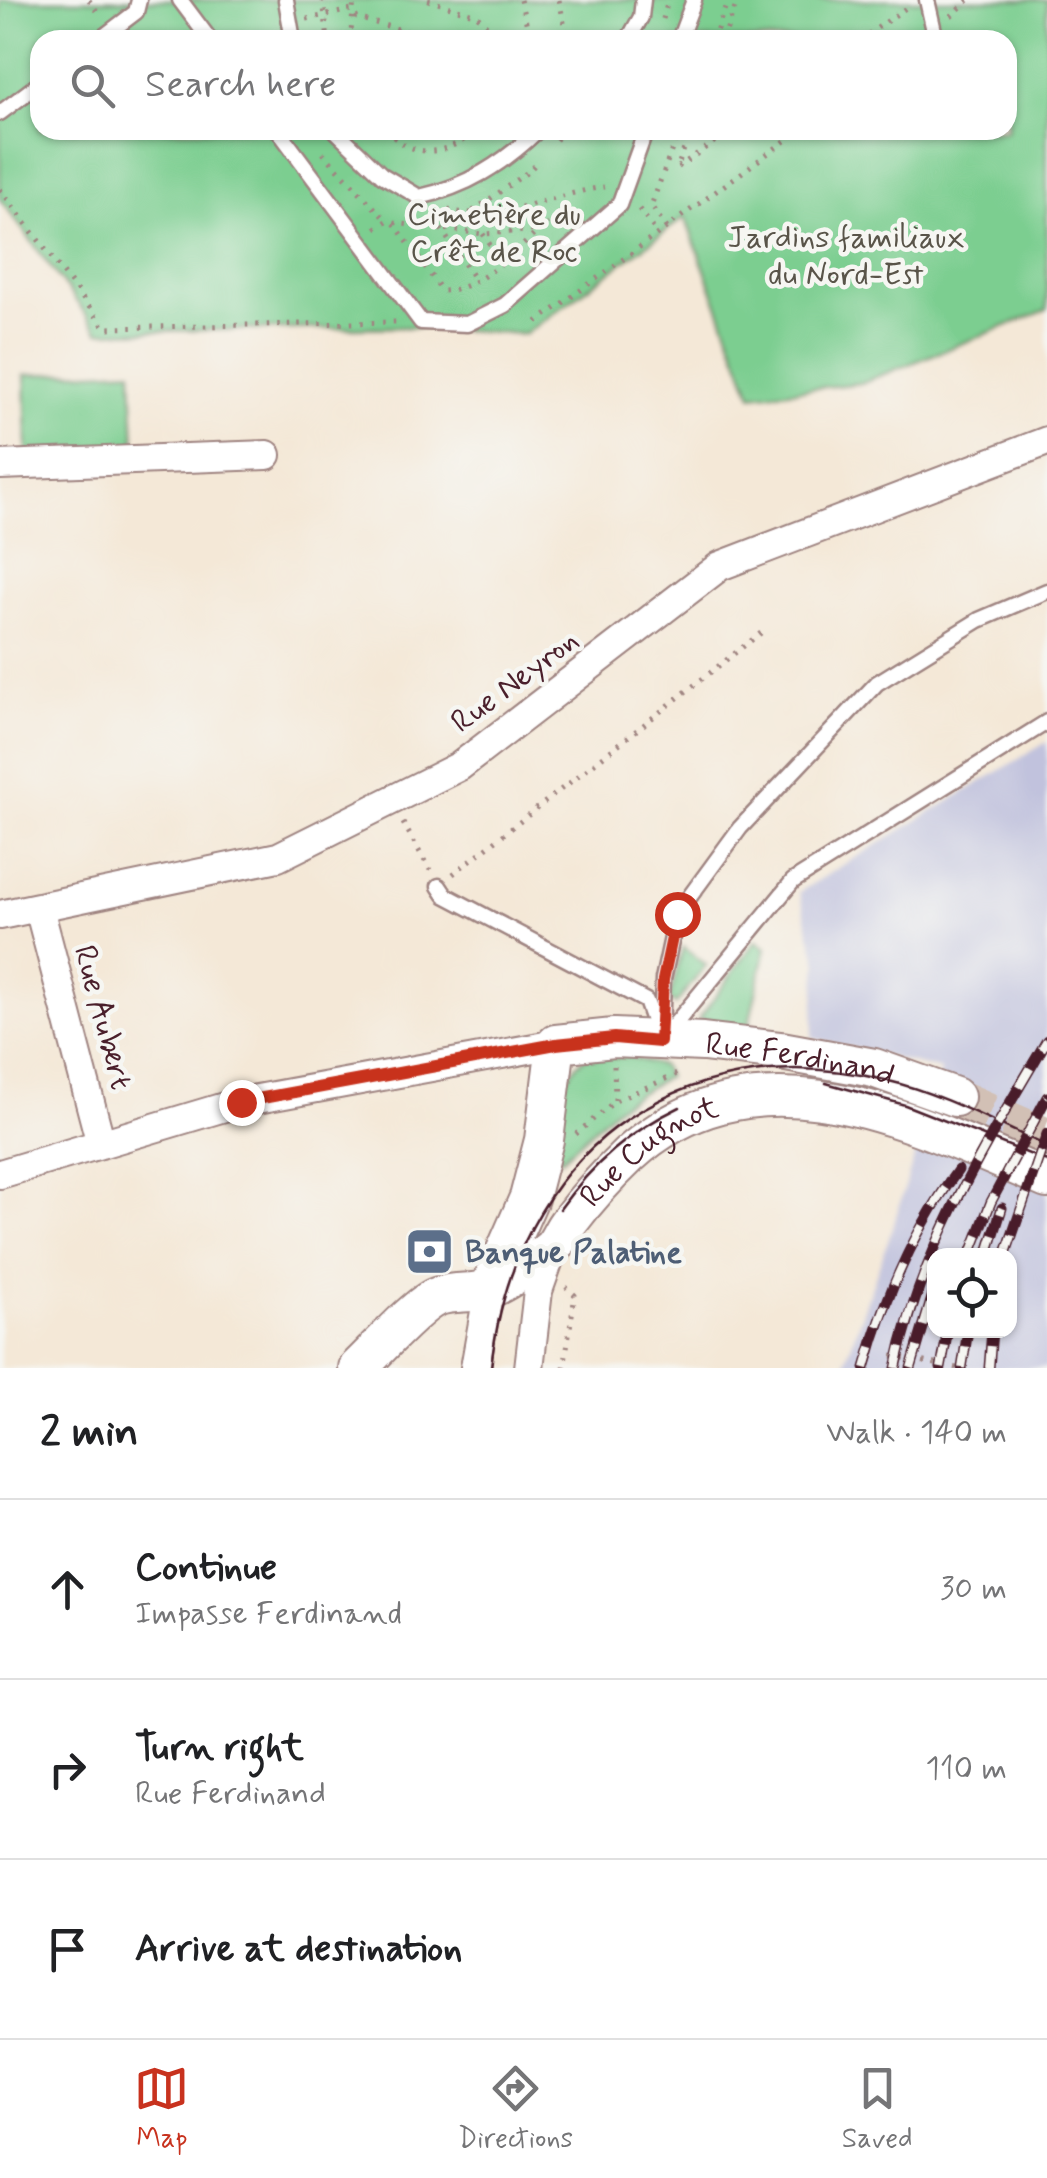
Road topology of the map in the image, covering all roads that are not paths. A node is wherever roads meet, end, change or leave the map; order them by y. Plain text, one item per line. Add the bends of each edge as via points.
1 (139, 0) edge
2 (180, 0) edge
3 (286, 0) edge
4 (642, 0) edge
5 (694, 0) edge
6 (927, 0) edge
7 (112, 30) edge
8 (202, 30) edge
9 (290, 30) edge
10 (633, 30) edge
11 (683, 30) edge
12 (934, 30) edge
13 (30, 90) edge
14 (0, 112) edge
15 (286, 140) edge
16 (346, 140) edge
17 (525, 140) edge
18 (642, 140) edge
19 (1047, 441) edge
20 (267, 455) dead end
21 (0, 465) edge
22 (1047, 591) edge
23 (1047, 722) edge
24 (439, 886) road end
25 (39, 908) junction
26 (0, 914) edge
27 (660, 1042) junction
28 (556, 1044) junction
29 (955, 1097) tunnel mouth
30 (101, 1144) junction
31 (0, 1174) edge
32 (1047, 1179) edge
33 (549, 1258) junction
34 (489, 1289) junction
35 (358, 1368) edge
36 (474, 1368) edge
37 (529, 1368) edge

1 - 7 lane via 136,12
2 - 8 lane
3 - 9 lane
4 - 10 lane
5 - 11 lane
6 - 12 lane
13 - 14 lane
15 - 18 lane via 421,322 467,324 505,306 620,205
16 - 17 lane via 419,197 480,176
19 - 25 street, Rue Neyron via 720,566 460,766 278,857
20 - 21 street
22 - 27 lane via 980,620 876,684 740,828 677,914 663,980
23 - 27 lane via 792,881
24 - 27 lane via 444,895 646,1000
25 - 26 street, Rue Neyron
25 - 30 street, Rue Aubert
27 - 28 main road, Rue Ferdinand
27 - 29 main road, Rue Ferdinand via 781,1051 874,1068
28 - 30 street, Rue Ferdinand via 241,1102
28 - 34 main road via 529,1198
30 - 31 street, Rue Ferdinand
32 - 33 main road, Rue Cugnot via 844,1102 777,1096 736,1102 659,1132 630,1154 567,1224
33 - 34 main road, Rue Cugnot
33 - 37 street
34 - 35 main road, Rue Cugnot via 432,1298
34 - 36 street

